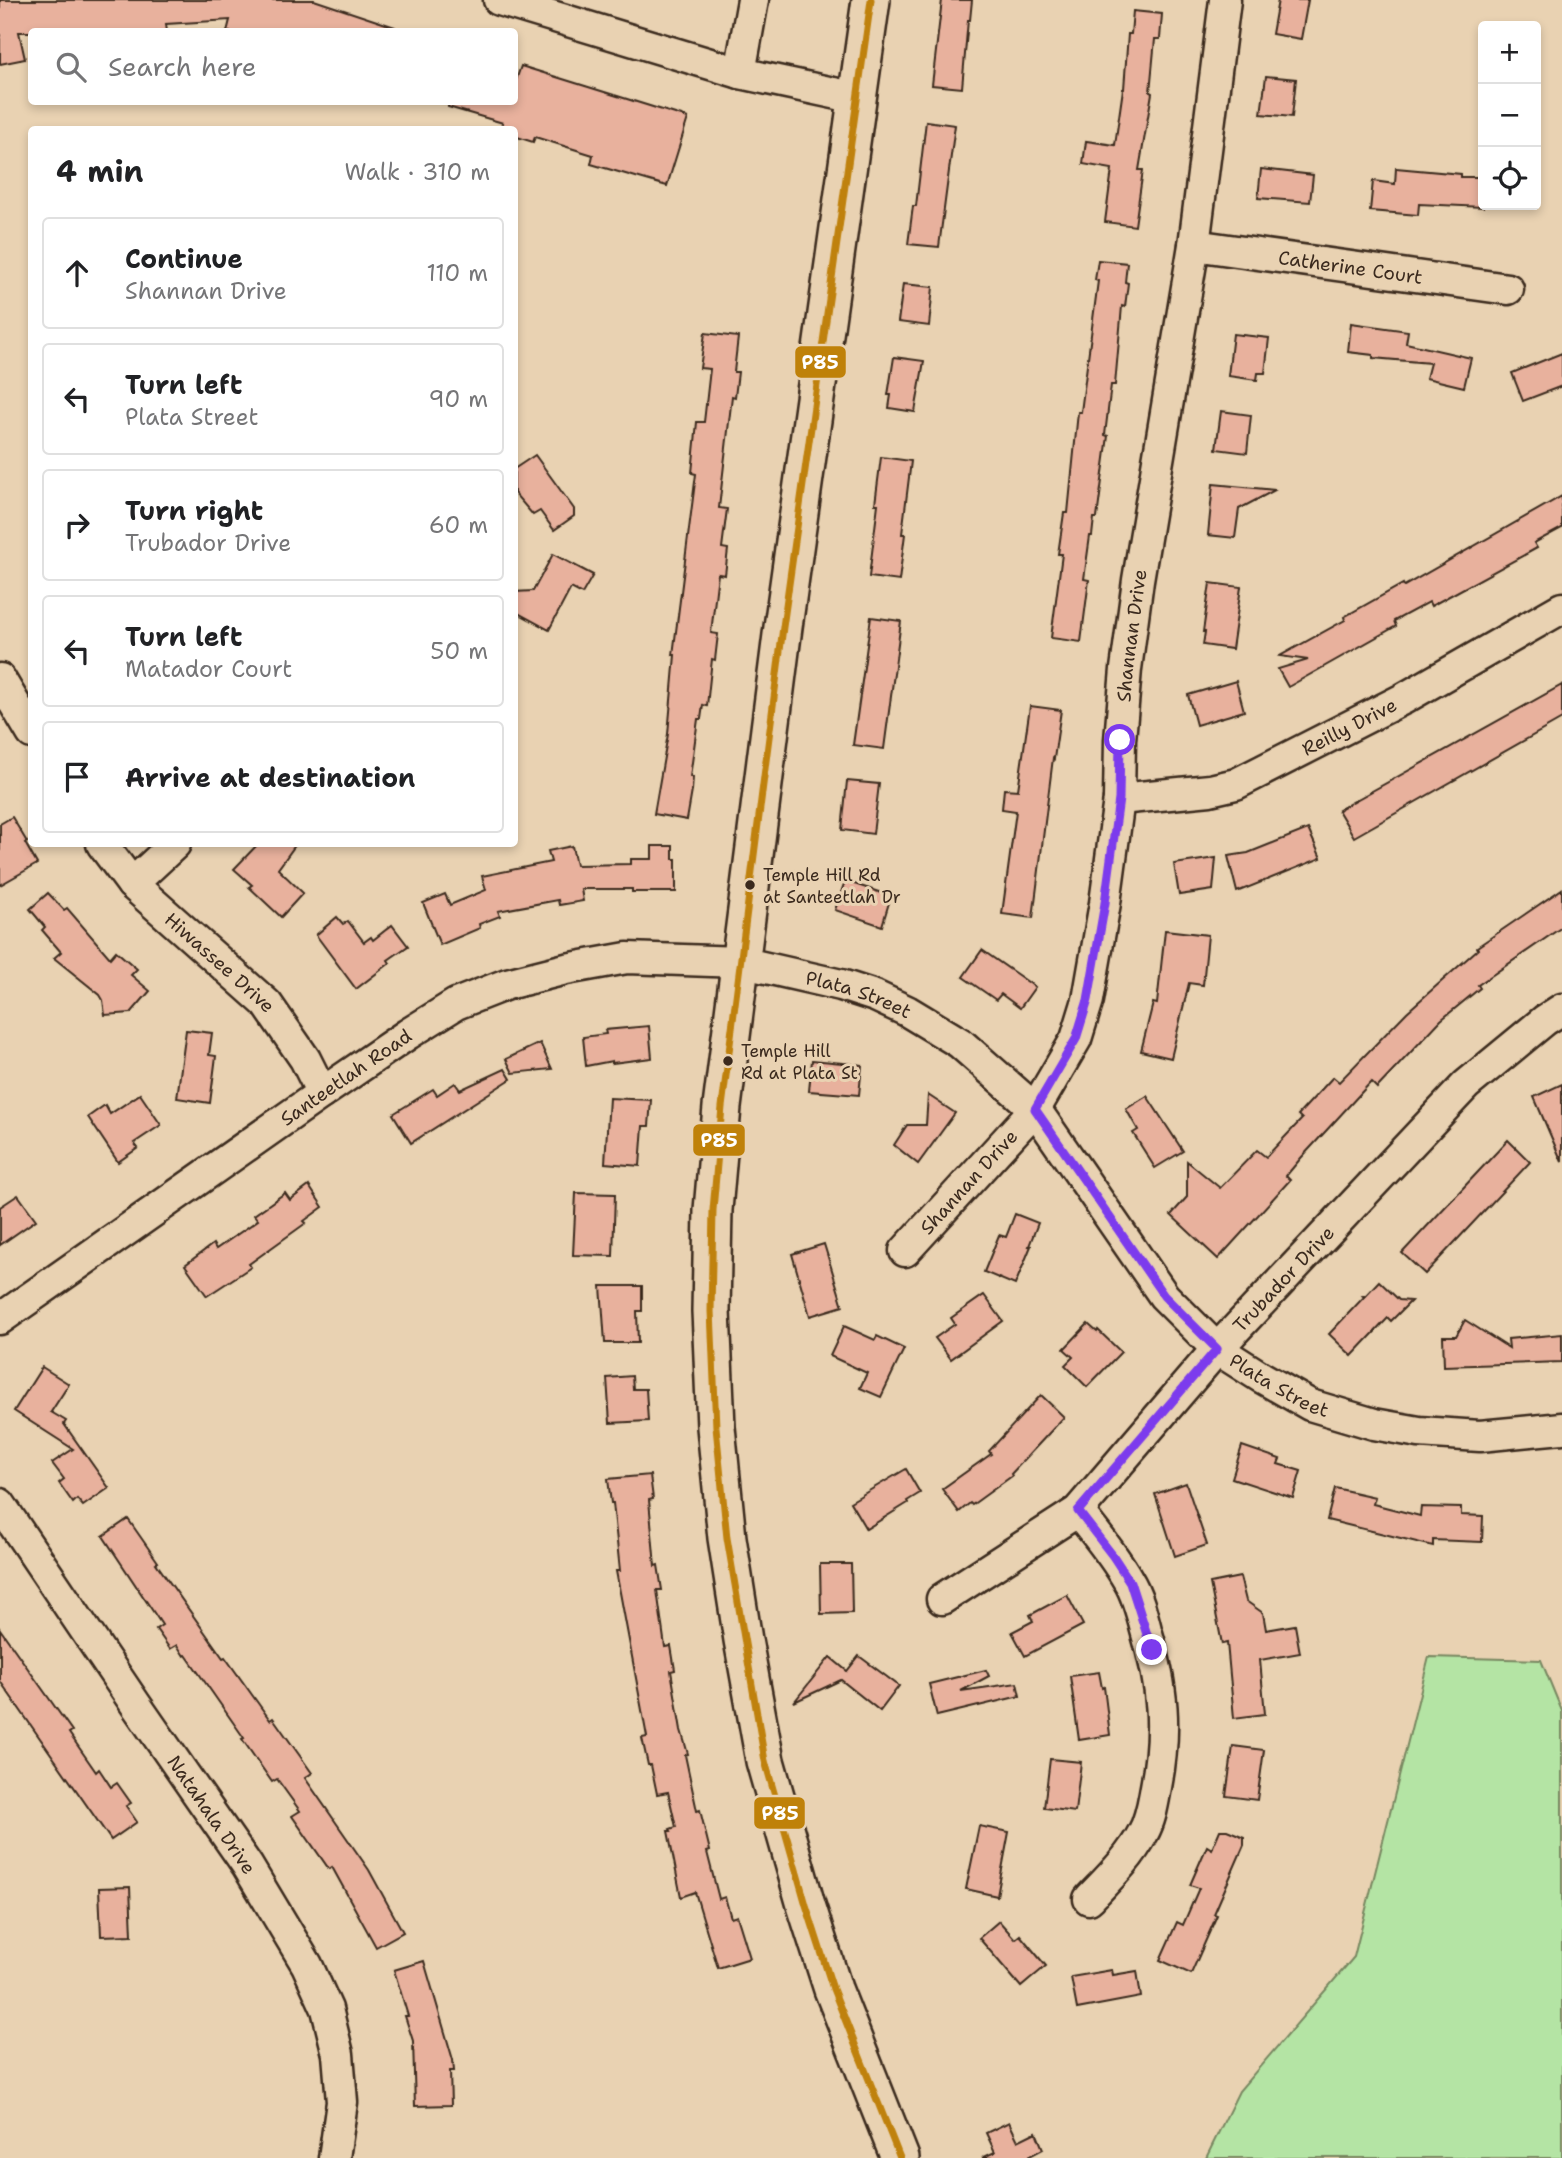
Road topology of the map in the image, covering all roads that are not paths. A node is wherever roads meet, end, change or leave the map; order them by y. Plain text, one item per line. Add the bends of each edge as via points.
1 (499, 0) edge
2 (753, 0) edge
3 (871, 0) edge
4 (1225, 0) edge
5 (740, 73) junction
6 (857, 98) junction
7 (1194, 245) junction
8 (1508, 289) dead end
9 (1562, 608) edge
10 (0, 679) edge
11 (28, 726) edge
12 (1119, 799) junction
13 (104, 847) edge
14 (172, 847) edge
15 (132, 884) junction
16 (740, 962) junction
17 (1562, 1009) edge
18 (322, 1093) junction
19 (1035, 1109) junction
20 (905, 1251) dead end
21 (0, 1319) edge
22 (1217, 1349) junction
23 (1562, 1428) edge
24 (0, 1504) edge
25 (1078, 1511) junction
26 (942, 1599) dead end
27 (1089, 1899) dead end
28 (334, 2158) edge
29 (900, 2158) edge

1 - 5 street
2 - 5 street
3 - 6 main road
4 - 7 street, Shannan Drive
5 - 6 street
6 - 16 main road
7 - 8 street, Catherine Court
7 - 12 street, Shannan Drive via 1138,580 1126,669
9 - 12 street, Reilly Drive via 1404,699 1236,784
10 - 11 street
12 - 19 street, Shannan Drive via 1088,1000 1076,1039
13 - 15 street, Hiwassee Drive
14 - 15 street
15 - 18 street, Hiwassee Drive via 267,1004
16 - 18 street, Santeetlah Road via 627,958 507,984 456,1004
16 - 19 street, Plata Street via 876,996 960,1043
16 - 29 main road via 713,1210 712,1337 727,1538 765,1761 833,1989
17 - 22 street, Trubador Drive via 1466,1085
18 - 21 street, Santeetlah Road
19 - 20 street, Shannan Drive
19 - 22 street, Plata Street via 1164,1296
22 - 23 street, Plata Street via 1310,1405 1374,1424 1479,1436
22 - 25 street, Trubador Drive
24 - 28 street, Natahala Drive via 247,1865 307,1965 327,2008 338,2054 342,2102
25 - 26 street, Trubador Drive
25 - 27 street via 1130,1582 1152,1650 1164,1727 1152,1809 1143,1833

